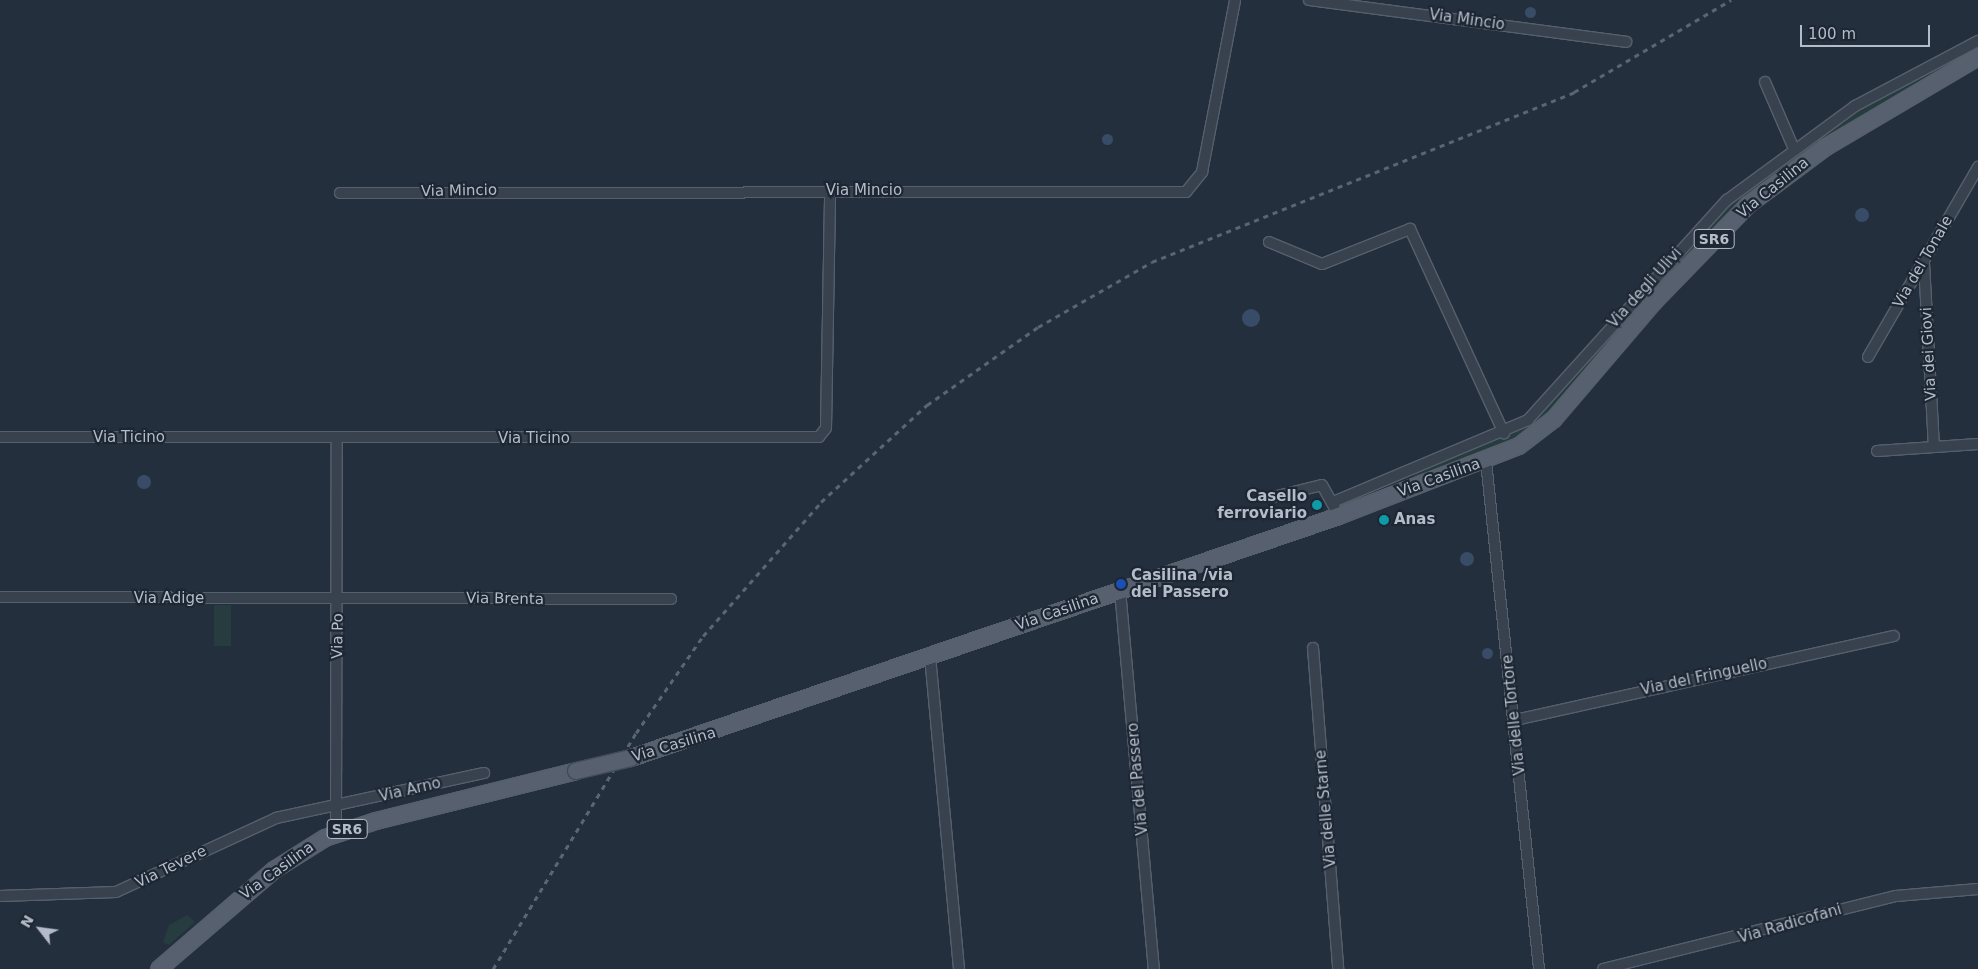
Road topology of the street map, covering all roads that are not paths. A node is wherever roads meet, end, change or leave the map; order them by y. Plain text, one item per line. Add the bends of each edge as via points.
1 (1235, 0) edge
2 (1309, 0) edge
3 (1978, 41) edge
4 (1626, 42) dead end
5 (1978, 57) edge
6 (1765, 82) dead end
7 (1794, 149) junction
8 (1978, 167) edge
9 (830, 191) junction
10 (340, 193) dead end
11 (1269, 242) dead end
12 (1924, 261) junction
13 (1868, 357) dead end
14 (1504, 433) junction
15 (0, 437) edge
16 (336, 439) junction
17 (1978, 444) edge
18 (1934, 446) junction
19 (1876, 451) dead end
20 (1486, 461) junction
21 (1272, 497) dead end
22 (1335, 509) junction
23 (1120, 590) junction
24 (0, 597) edge
25 (671, 599) dead end
26 (338, 600) junction
27 (1894, 636) dead end
28 (1313, 648) dead end
29 (930, 656) junction
30 (1515, 720) junction
31 (484, 773) dead end
32 (336, 807) junction
33 (336, 833) junction
34 (1978, 889) edge
35 (0, 896) edge
36 (160, 969) edge
37 (959, 969) edge
38 (1154, 969) edge
39 (1338, 969) edge
40 (1539, 969) edge
41 (1603, 969) edge

1 - 9 street, Via Mincio via 1202,172 1188,191
2 - 4 street, Via Mincio
3 - 7 street, Via degli Ulivi via 1856,106
5 - 20 main road, Via Casilina / SR6 via 1910,94 1780,179 1660,295 1549,424 1524,444
6 - 7 street
7 - 14 street, Via degli Ulivi via 1727,200 1540,410
8 - 12 street, Via del Tonale
9 - 10 street, Via Mincio
9 - 16 street, Via Ticino via 826,428 821,436
11 - 14 street via 1322,264 1410,229
12 - 13 street, Via del Tonale
12 - 18 street, Via dei Giovi
14 - 22 street, Via degli Ulivi
15 - 16 street, Via Ticino
16 - 26 street, Via Po
17 - 18 street
18 - 19 street
20 - 22 main road, Via Casilina / SR6
20 - 30 street, Via delle Tortore
21 - 22 street via 1319,484 1328,488
22 - 23 main road, Via Casilina / SR6
23 - 29 main road, Via Casilina / SR6
23 - 38 street, Via del Passero
24 - 26 street, Via Adige
25 - 26 street, Via Brenta
26 - 32 street, Via Po
27 - 30 street, Via del Fringuello
28 - 39 street, Via delle Starne
29 - 33 main road, Via Casilina / SR6, bridge via 631,758
29 - 37 street
30 - 40 street, Via delle Tortore
31 - 32 street, Via Arno
32 - 33 street, Via Po
32 - 35 street, Via Tevere via 267,822 116,892
33 - 36 main road, Via Casilina / SR6 via 274,870
34 - 41 street, Via Radicofani via 1896,896

